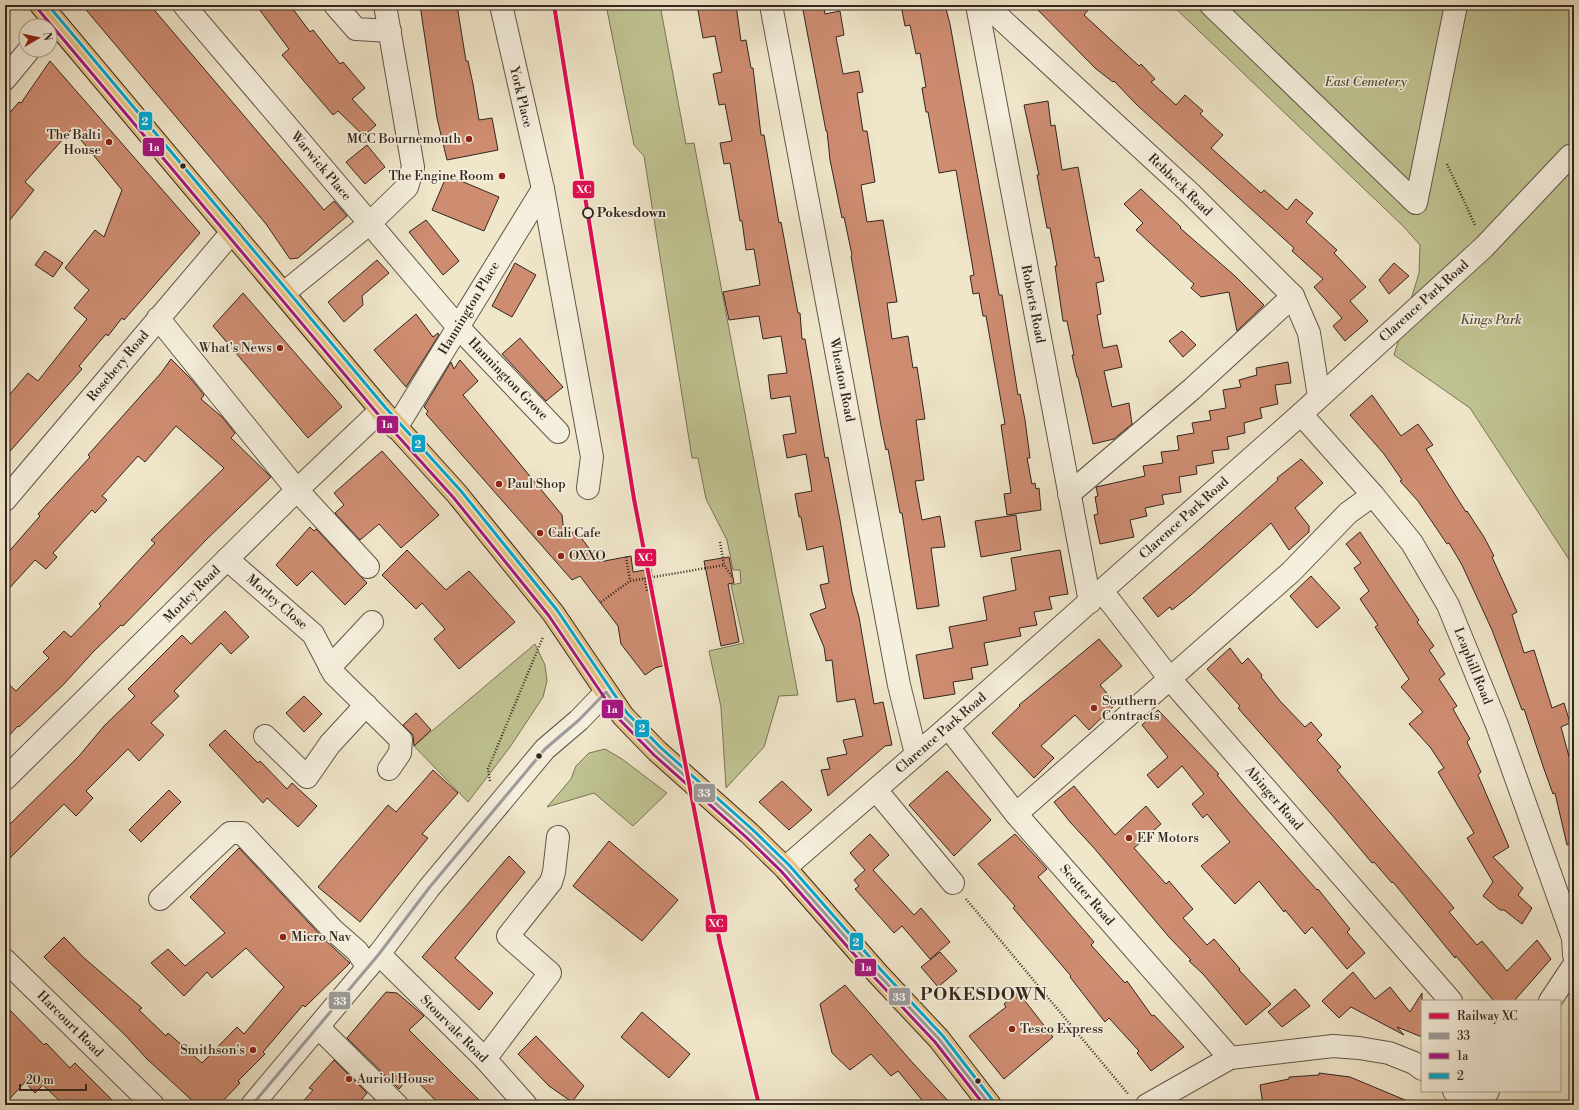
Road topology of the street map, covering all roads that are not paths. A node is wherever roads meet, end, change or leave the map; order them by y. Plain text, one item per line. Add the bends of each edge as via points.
1 (184, 5) edge
2 (335, 5) edge
3 (385, 5) edge
4 (501, 5) edge
5 (771, 5) edge
6 (976, 5) edge
7 (986, 5) edge
8 (1211, 5) edge
9 (1456, 5) edge
10 (49, 17) edge
11 (390, 31) junction
12 (22, 58) edge
13 (5, 79) edge
14 (1573, 156) edge
15 (542, 189) junction
16 (370, 223) junction
17 (232, 232) junction
18 (284, 293) junction
19 (1293, 296) junction
20 (158, 318) junction
21 (458, 327) junction
22 (1319, 397) junction
23 (380, 410) junction
24 (1301, 414) junction
25 (396, 428) junction
26 (558, 432) dead end
27 (588, 488) dead end
28 (297, 490) junction
29 (1069, 494) junction
30 (1373, 495) junction
31 (5, 500) edge
32 (227, 559) junction
33 (368, 567) dead end
34 (1096, 597) junction
35 (372, 622) dead end
36 (330, 667) junction
37 (1170, 679) junction
38 (606, 692) junction
39 (366, 705) junction
40 (948, 728) junction
41 (265, 736) dead end
42 (916, 754) junction
43 (388, 769) dead end
44 (5, 778) edge
45 (876, 790) junction
46 (1016, 814) junction
47 (558, 837) dead end
48 (785, 868) junction
49 (953, 883) road end
50 (160, 899) dead end
51 (1574, 955) edge
52 (5, 960) edge
53 (374, 961) junction
54 (1574, 965) edge
55 (1450, 1000) edge
56 (1551, 1000) edge
57 (318, 1027) junction
58 (1230, 1058) junction
59 (485, 1059) junction
60 (1421, 1068) edge
61 (1455, 1092) edge
62 (1487, 1092) edge
63 (1139, 1102) edge
64 (153, 1105) edge
65 (252, 1105) edge
66 (397, 1105) edge
67 (526, 1105) edge
68 (990, 1105) edge
69 (1474, 1105) edge
70 (1478, 1105) edge

1 - 16 street, Warwick Place
2 - 11 street via 356,29
3 - 11 street
4 - 15 street, York Place
5 - 42 street, Wheaton Road via 899,685
6 - 29 street, Roberts Road
7 - 19 street, Rebbeck Road via 1191,194
8 - 9 street via 1416,203
10 - 17 main road
11 - 16 street via 413,167 407,187
12 - 13 street
14 - 22 street, Clarence Park Road via 1484,247
15 - 21 street, Hannington Place
15 - 27 street, York Place via 592,457
16 - 18 street
16 - 21 street, Warwick Place
17 - 18 main road
17 - 20 street, Rosebery Road
18 - 23 main road
19 - 22 street, Rebbeck Road via 1308,333
19 - 29 street via 1192,389
20 - 28 street
20 - 31 street, Rosebery Road
21 - 25 street, Hannington Place
21 - 26 street, Hannington Grove
22 - 24 street, Clarence Park Road
23 - 25 main road
23 - 28 street, Morley Road
24 - 30 street, Leaphill Road
24 - 34 street, Clarence Park Road
25 - 38 main road via 457,494 553,613
28 - 32 street, Morley Road
28 - 33 street
29 - 34 street, Roberts Road
30 - 37 street via 1348,513 1291,572
30 - 51 street, Leaphill Road via 1412,543 1448,605 1497,724 1573,938
32 - 36 street, Morley Close via 313,634
32 - 44 street, Morley Road
34 - 37 street, Abinger Road
34 - 40 street, Clarence Park Road
35 - 36 street
36 - 39 street, Morley Close
37 - 46 street
37 - 55 street, Abinger Road
38 - 48 main road via 623,716 657,751
38 - 53 street via 546,749 429,888
39 - 41 street via 330,744 307,777
39 - 43 street, Morley Close via 401,740 400,753
40 - 42 street, Clarence Park Road
40 - 46 street, Scotter Road
42 - 45 street, Clarence Park Road
45 - 48 street, Clarence Park Road
45 - 49 street
46 - 58 street, Scotter Road
47 - 59 street via 551,882 508,936 550,973
48 - 68 main road via 939,1039
50 - 53 street, Stourvale Road via 230,833 242,833 333,930
52 - 64 street, Harcourt Road
53 - 57 street
53 - 59 street, Stourvale Road
54 - 56 street
57 - 65 street
57 - 66 street
58 - 60 street via 1333,1046 1388,1053
58 - 63 street
59 - 67 street, Stourvale Road
61 - 69 street
62 - 70 street

